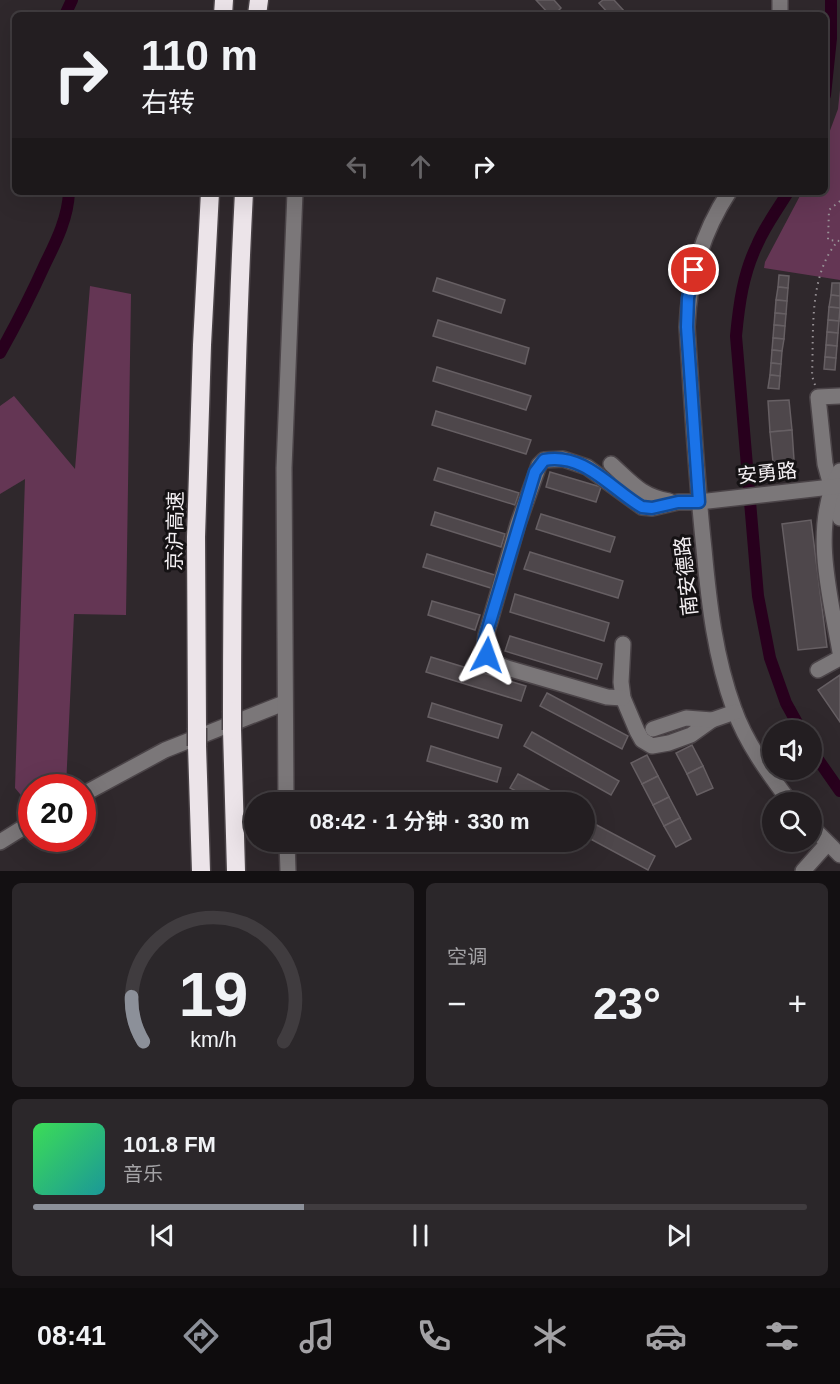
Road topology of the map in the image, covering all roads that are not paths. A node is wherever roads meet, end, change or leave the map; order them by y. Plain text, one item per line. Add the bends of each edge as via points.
1 (210, 195) edge
2 (244, 195) edge
3 (295, 195) edge
4 (727, 195) edge
5 (840, 396) edge
6 (611, 464) dead end
7 (840, 471) edge
8 (836, 487) edge
9 (678, 502) junction
10 (699, 502) junction
11 (840, 518) edge
12 (834, 583) edge
13 (623, 644) dead end
14 (840, 652) edge
15 (840, 658) edge
16 (818, 670) dead end
17 (623, 698) junction
18 (284, 703) junction
19 (735, 712) junction
20 (712, 720) junction
21 (653, 729) dead end
22 (96, 787) edge
23 (286, 792) edge
24 (782, 792) edge
25 (18, 831) edge
26 (822, 838) edge
27 (0, 842) edge
28 (828, 844) junction
29 (287, 852) edge
30 (840, 855) edge
31 (201, 871) edge
32 (236, 871) edge
33 (288, 871) edge
34 (803, 871) edge

1 - 31 highway, 京沪高速 via 196,537
2 - 32 highway, bridge via 234,465 232,730
3 - 18 street via 284,468
4 - 10 street, 南安德路 via 702,245 688,298
5 - 8 street via 818,397 825,464
6 - 9 street via 652,498
7 - 8 street
8 - 10 street, 安勇路
8 - 11 street
8 - 12 street via 824,528
9 - 10 street, 安勇路
9 - 17 street via 642,507 587,467 563,459 544,460 532,482 486,635 487,655 495,664 606,698
10 - 19 street, 南安德路 via 713,627
12 - 14 street
13 - 17 street
15 - 16 street
17 - 20 street via 642,740 652,746 691,735
18 - 22 street via 165,750
18 - 23 street
19 - 20 street
19 - 24 street, 南安德路
20 - 21 street via 686,718
25 - 27 street
26 - 28 street
28 - 30 street
28 - 34 street
29 - 33 street

